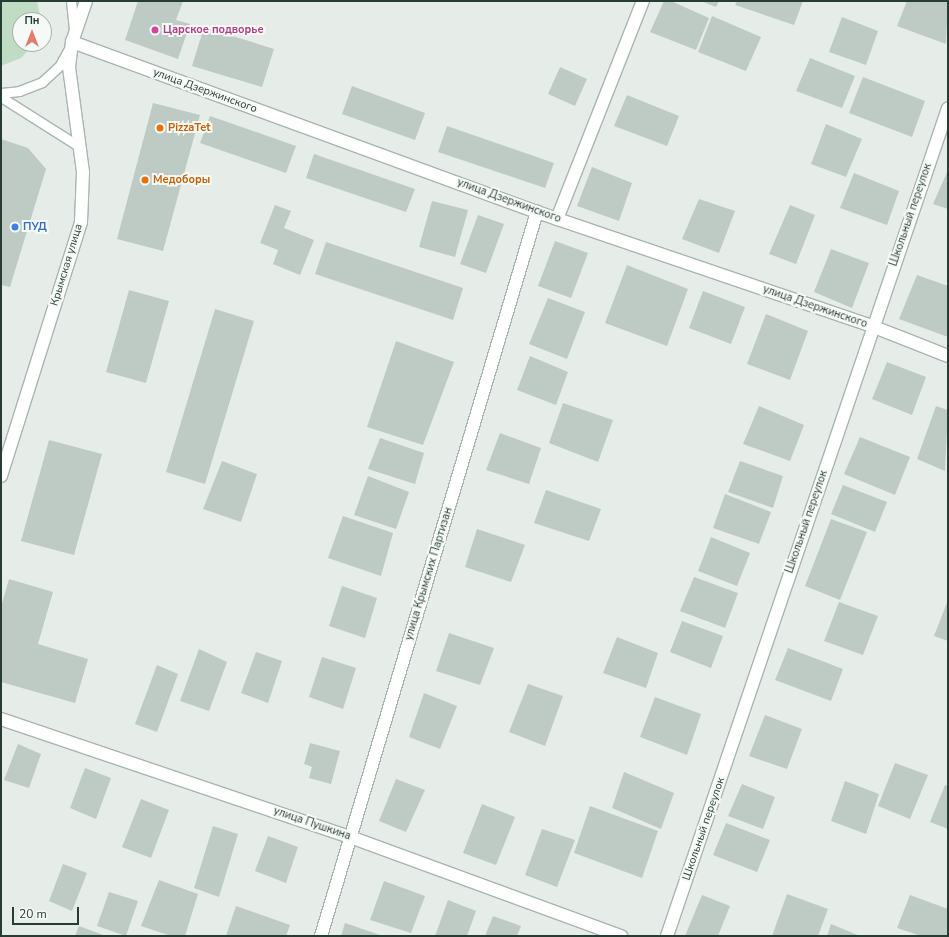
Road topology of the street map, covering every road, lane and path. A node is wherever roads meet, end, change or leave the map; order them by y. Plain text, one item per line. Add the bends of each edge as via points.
1 (71, 1) edge
2 (86, 1) edge
3 (643, 1) edge
4 (72, 42) junction
5 (1, 93) edge
6 (1, 97) edge
7 (948, 108) edge
8 (80, 147) junction
9 (537, 212) junction
10 (557, 219) junction
11 (874, 326) junction
12 (948, 356) edge
13 (1, 476) edge
14 (1, 719) edge
15 (350, 837) junction
16 (321, 936) edge
17 (621, 936) edge
18 (667, 936) edge

1 - 4 lane via 75,25
2 - 4 street, Крымская улица
3 - 10 street
4 - 5 lane via 60,65 42,82 19,91
4 - 8 street, Крымская улица via 71,97
4 - 9 street, улица Дзержинского
6 - 8 lane
7 - 11 street, Школьный переулок
8 - 13 street, Крымская улица via 83,172 81,222
9 - 10 street, улица Дзержинского
9 - 15 street, улица Крымских Партизан
10 - 11 street, улица Дзержинского
11 - 12 street, улица Дзержинского
11 - 18 street, Школьный переулок
14 - 15 street, улица Пушкина
15 - 16 street, улица Крымских Партизан
15 - 17 street, улица Пушкина

